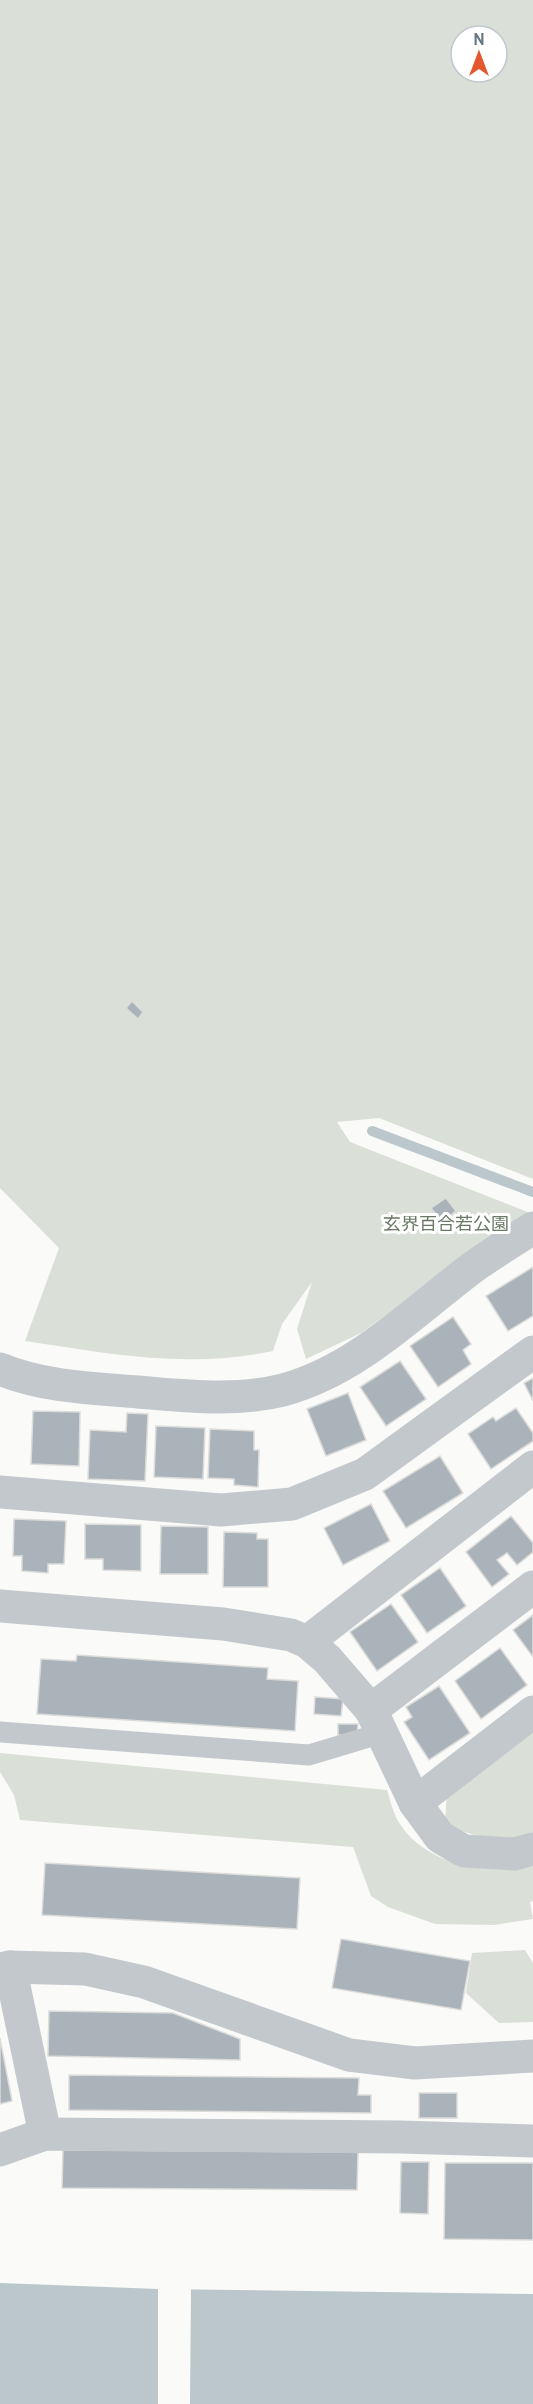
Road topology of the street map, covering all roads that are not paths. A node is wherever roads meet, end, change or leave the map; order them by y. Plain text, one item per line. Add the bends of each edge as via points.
1 (533, 1228) edge
2 (533, 1352) edge
3 (0, 1369) edge
4 (533, 1467) edge
5 (0, 1492) edge
6 (533, 1587) edge
7 (0, 1606) edge
8 (307, 1642) junction
9 (533, 1712) edge
10 (376, 1722) junction
11 (0, 1732) edge
12 (415, 1803) junction
13 (533, 1849) edge
14 (5, 1968) edge
15 (533, 2056) edge
16 (45, 2134) junction
17 (533, 2141) edge
18 (0, 2150) edge

1 - 3 street via 477,1265 370,1348 284,1390 248,1396 187,1396 52,1385
2 - 5 street via 365,1474 292,1504 221,1510
4 - 8 street
6 - 10 street
7 - 8 street via 223,1624 291,1635
8 - 10 street via 327,1659
9 - 12 street
10 - 11 lane via 309,1755
10 - 12 street
12 - 13 street via 440,1837 464,1851 514,1854
14 - 15 street via 85,1969 144,1982 349,2055 415,2063
14 - 16 street
16 - 17 street
16 - 18 street

